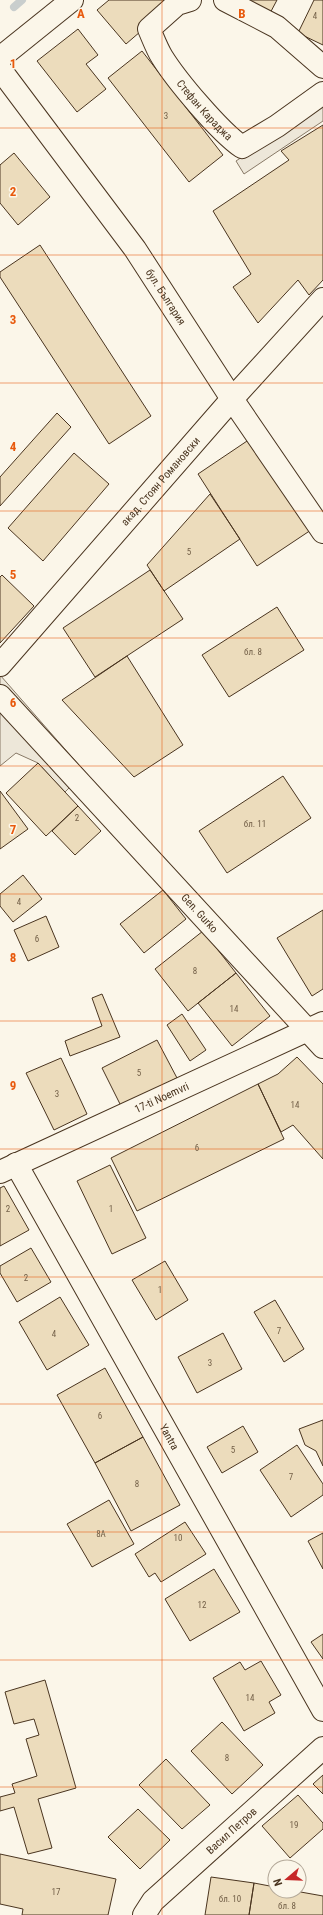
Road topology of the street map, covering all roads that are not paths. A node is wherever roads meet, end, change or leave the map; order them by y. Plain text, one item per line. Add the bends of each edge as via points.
1 (72, 0) edge
2 (190, 0) edge
3 (224, 0) edge
4 (0, 58) edge
5 (323, 67) edge
6 (0, 69) edge
7 (323, 93) edge
8 (323, 299) edge
9 (232, 399) junction
10 (323, 532) edge
11 (0, 665) edge
12 (0, 696) edge
13 (315, 1027) edge
14 (323, 1047) edge
15 (8, 1168) edge
16 (323, 1710) edge
17 (323, 1748) edge
18 (144, 1915) edge

1 - 4 street
2 - 7 street, Стефан Караджа via 177,4 149,29 162,57 190,93 242,148
3 - 5 street via 276,27
6 - 9 street, бул. България via 135,249
8 - 9 street, акад. Стоян Романовски
9 - 10 street, бул. България
9 - 11 street, акад. Стоян Романовски
12 - 13 street, Gen. Gurko
13 - 14 street, Gen. Gurko
13 - 15 street, 17-ti Noemvri
15 - 16 street, Yantra
17 - 18 street, Васил Петров via 153,1901

